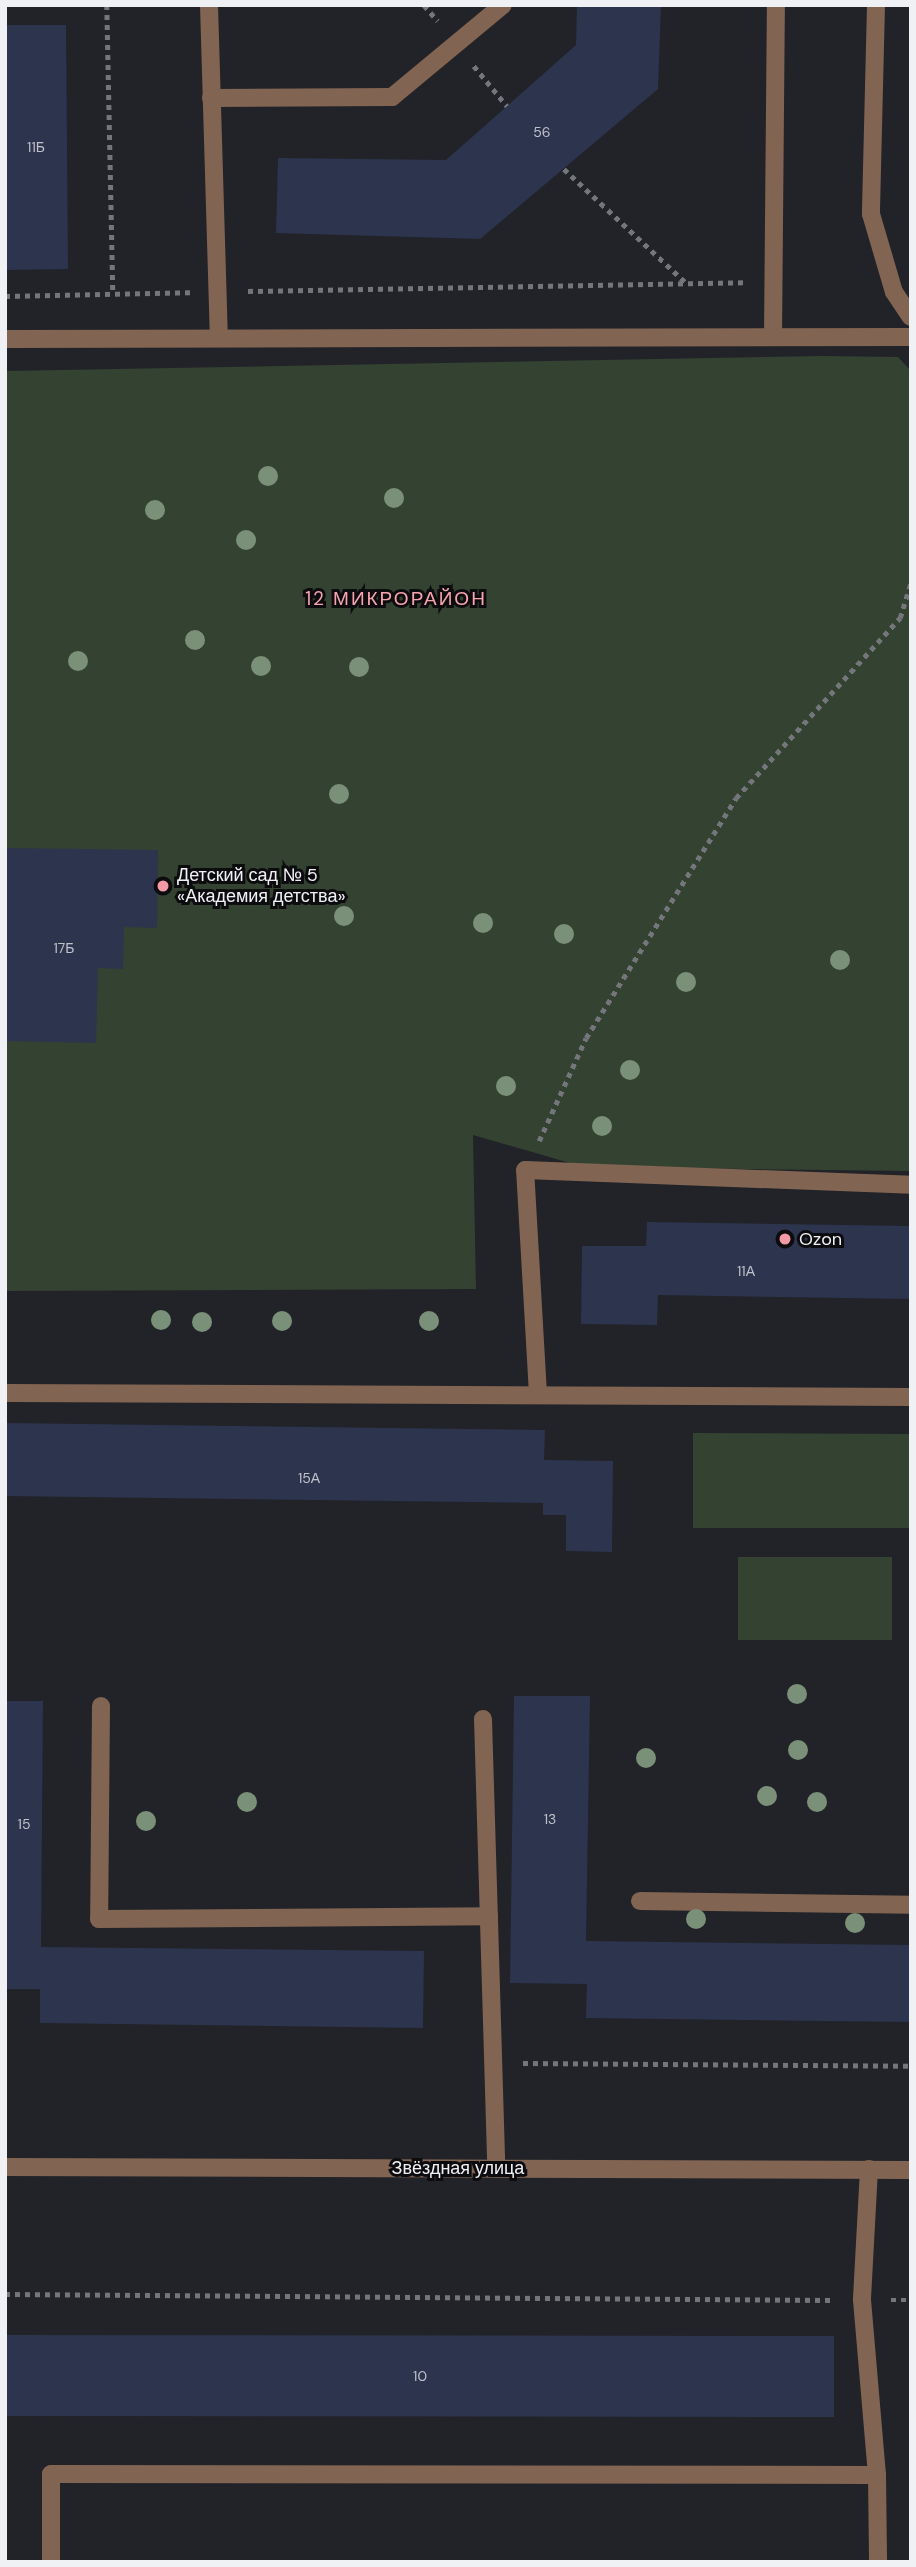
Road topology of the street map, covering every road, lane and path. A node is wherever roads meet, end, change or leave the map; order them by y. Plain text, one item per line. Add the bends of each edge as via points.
1 (107, 5) edge
2 (209, 5) edge
3 (503, 5) edge
4 (776, 5) edge
5 (876, 5) edge
6 (457, 44) junction
7 (211, 98) junction
8 (507, 106) dead end
9 (564, 169) dead end
10 (686, 282) junction
11 (773, 282) junction
12 (197, 291) dead end
13 (239, 291) dead end
14 (113, 293) junction
15 (5, 296) edge
16 (911, 317) edge
17 (773, 337) junction
18 (911, 337) edge
19 (219, 338) junction
20 (5, 339) edge
21 (911, 583) edge
22 (525, 1170) junction
23 (911, 1185) edge
24 (5, 1393) edge
25 (538, 1394) junction
26 (911, 1396) edge
27 (101, 1706) dead end
28 (483, 1719) dead end
29 (640, 1900) dead end
30 (911, 1905) edge
31 (489, 1916) junction
32 (493, 2063) junction
33 (911, 2066) edge
34 (5, 2166) edge
35 (496, 2168) junction
36 (869, 2169) junction
37 (911, 2169) edge
38 (5, 2294) edge
39 (862, 2300) junction
40 (911, 2300) edge
41 (877, 2475) junction
42 (51, 2562) edge
43 (878, 2562) edge

1 - 14 path
2 - 7 street
3 - 6 street
4 - 11 street
5 - 16 street via 871,214 894,292
6 - 7 street via 392,97
6 - 8 path
7 - 19 street
9 - 10 path
10 - 11 path
10 - 13 path
11 - 17 street
12 - 14 path
14 - 15 path
17 - 18 street
17 - 19 street
19 - 20 street
21 - 22 path via 900,618 736,798 586,1038
22 - 23 street
22 - 25 street
24 - 25 street
25 - 26 street
27 - 31 street via 99,1919
28 - 31 street
29 - 30 street
31 - 32 street
32 - 33 path
32 - 35 street
34 - 35 street, Звёздная улица
35 - 36 street, Звёздная улица
36 - 37 street, Звёздная улица
36 - 39 street
38 - 39 path
39 - 40 path
39 - 41 street
41 - 42 street via 51,2474
41 - 43 street

